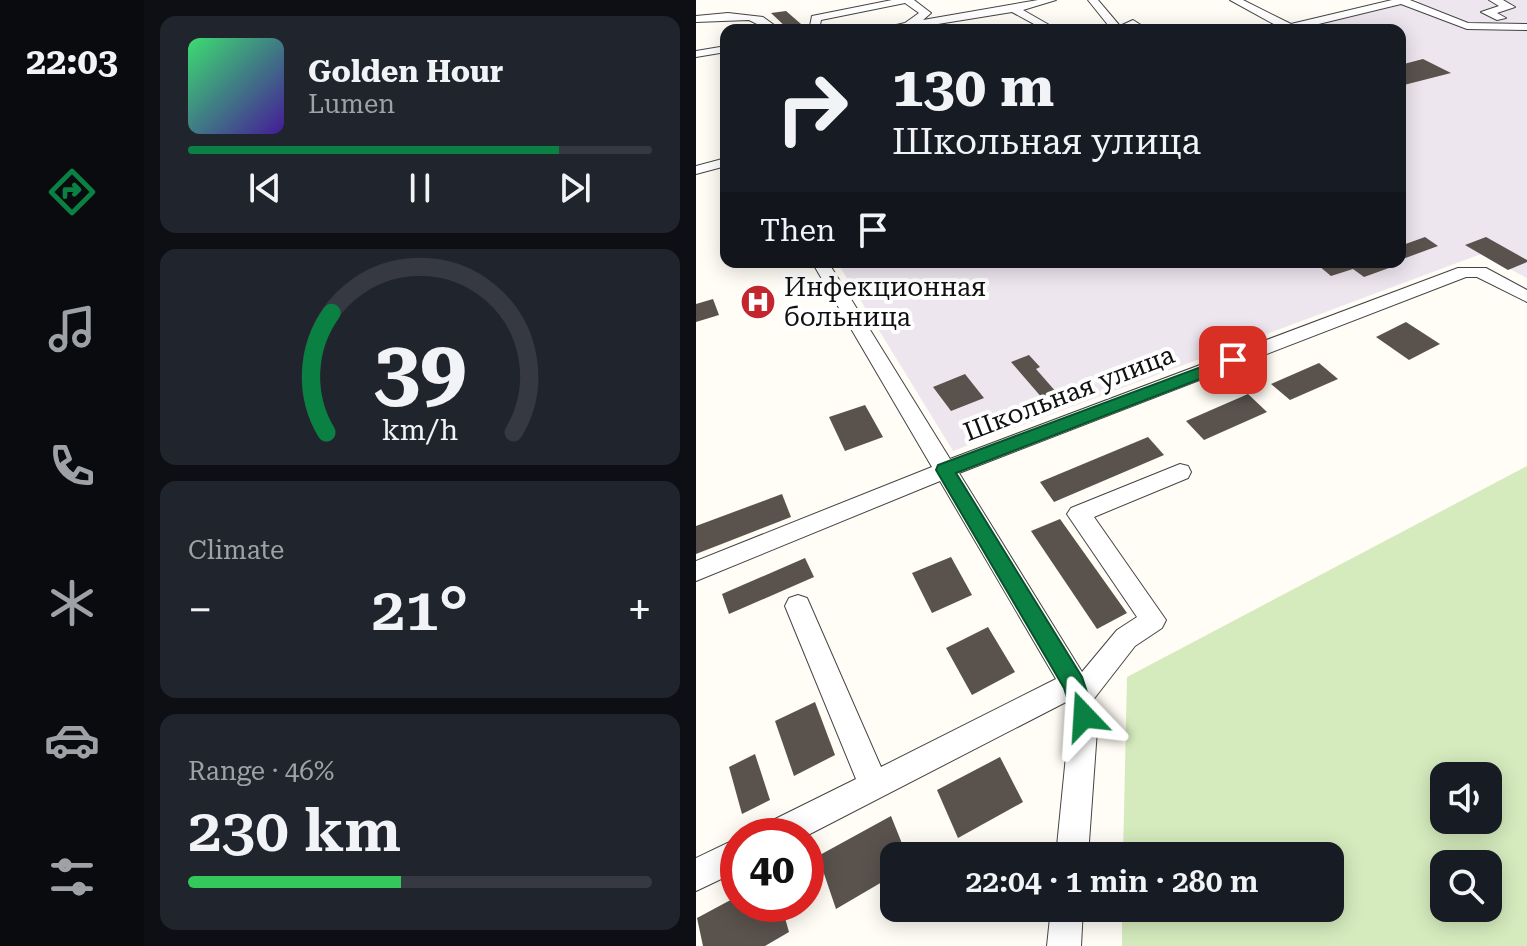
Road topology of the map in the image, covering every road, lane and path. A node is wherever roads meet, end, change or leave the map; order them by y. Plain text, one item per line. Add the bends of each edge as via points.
1 (1051, 0) edge
2 (1093, 0) edge
3 (1235, 0) edge
4 (1354, 0) edge
5 (1404, 0) edge
6 (1494, 0) edge
7 (1375, 7) junction
8 (1014, 9) junction
9 (696, 19) edge
10 (771, 24) edge
11 (851, 24) edge
12 (910, 24) edge
13 (947, 24) edge
14 (1042, 24) edge
15 (1114, 24) edge
16 (1276, 24) edge
17 (1305, 24) edge
18 (1513, 24) junction
19 (1527, 27) edge
20 (720, 50) edge
21 (696, 54) edge
22 (720, 164) edge
23 (696, 170) edge
24 (824, 268) edge
25 (1527, 297) edge
26 (945, 470) junction
27 (1180, 472) dead end
28 (696, 571) edge
29 (798, 606) dead end
30 (1076, 691) junction
31 (874, 786) junction
32 (810, 818) edge
33 (1073, 842) edge
34 (720, 863) edge
35 (696, 875) edge
36 (1066, 922) edge
37 (1064, 946) edge

1 - 8 street
2 - 15 street
3 - 16 street
4 - 7 street
5 - 7 street
5 - 18 street via 1467,26
6 - 18 street via 1510,7 1486,12
7 - 17 street
8 - 13 street
8 - 14 street
9 - 10 street via 753,16
11 - 12 street via 922,10 926,15
18 - 19 street
20 - 21 street
22 - 23 street
24 - 26 street
25 - 26 street, Школьная улица via 1480,272 1464,272
26 - 28 street, Школьная улица
26 - 30 street
27 - 30 street via 1079,514 1153,620 1126,638
29 - 31 street
30 - 31 street
30 - 33 street via 1084,716
31 - 32 street
34 - 35 street
36 - 37 street

